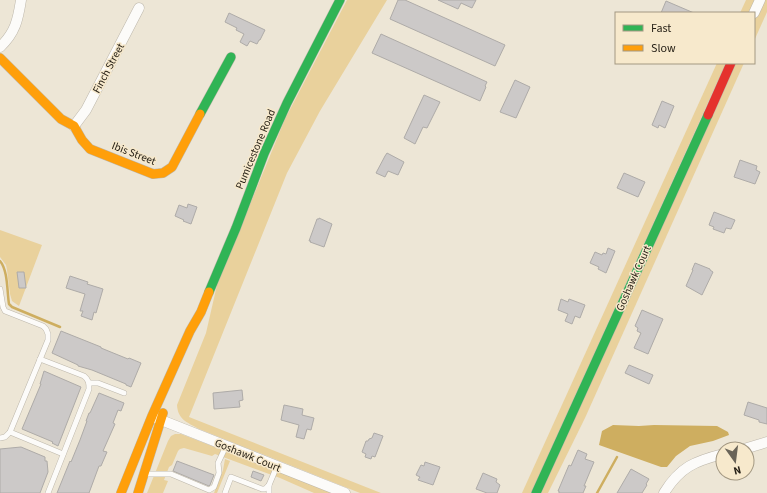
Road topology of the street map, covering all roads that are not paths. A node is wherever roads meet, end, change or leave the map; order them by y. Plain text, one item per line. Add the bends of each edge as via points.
1 (21, 0) edge
2 (340, 0) edge
3 (760, 0) edge
4 (139, 8) dead end
5 (754, 12) edge
6 (0, 47) edge
7 (231, 57) dead end
8 (0, 58) edge
9 (731, 64) edge
10 (74, 126) junction
11 (0, 289) edge
12 (40, 359) junction
13 (90, 383) junction
14 (124, 393) dead end
15 (157, 418) junction
16 (10, 432) junction
17 (0, 438) edge
18 (767, 442) edge
19 (226, 446) junction
20 (755, 446) edge
21 (63, 454) junction
22 (715, 456) edge
23 (277, 466) junction
24 (144, 474) junction
25 (269, 485) junction
26 (48, 493) edge
27 (121, 493) edge
28 (138, 493) edge
29 (225, 493) edge
30 (266, 493) edge
31 (269, 493) edge
32 (344, 493) edge
33 (536, 493) edge
34 (664, 493) edge

1 - 6 street via 12,33
2 - 15 street, Pumicestone Road via 264,154 201,312 197,331
3 - 5 street
4 - 10 street, Finch Street via 86,110
7 - 10 street, Ibis Street via 172,167 162,174 153,174 90,149
8 - 10 street, Ibis Street via 61,119
9 - 33 street, Goshawk Court
11 - 12 lane via 6,311 46,329 48,340
12 - 13 lane via 84,376
12 - 16 lane
13 - 14 lane via 98,382
13 - 21 lane
15 - 19 street, Goshawk Court
15 - 24 street, Pumicestone Road
15 - 27 street, Pumicestone Road
16 - 17 lane
16 - 21 lane
18 - 20 street
19 - 23 street, Goshawk Court
19 - 24 lane via 218,463 219,473 214,487 209,490 170,474
21 - 26 lane
22 - 34 street via 696,462 686,469
23 - 25 lane
23 - 32 street, Goshawk Court
24 - 28 street, Pumicestone Road
25 - 29 lane via 262,489 231,477
25 - 30 lane
25 - 31 lane

